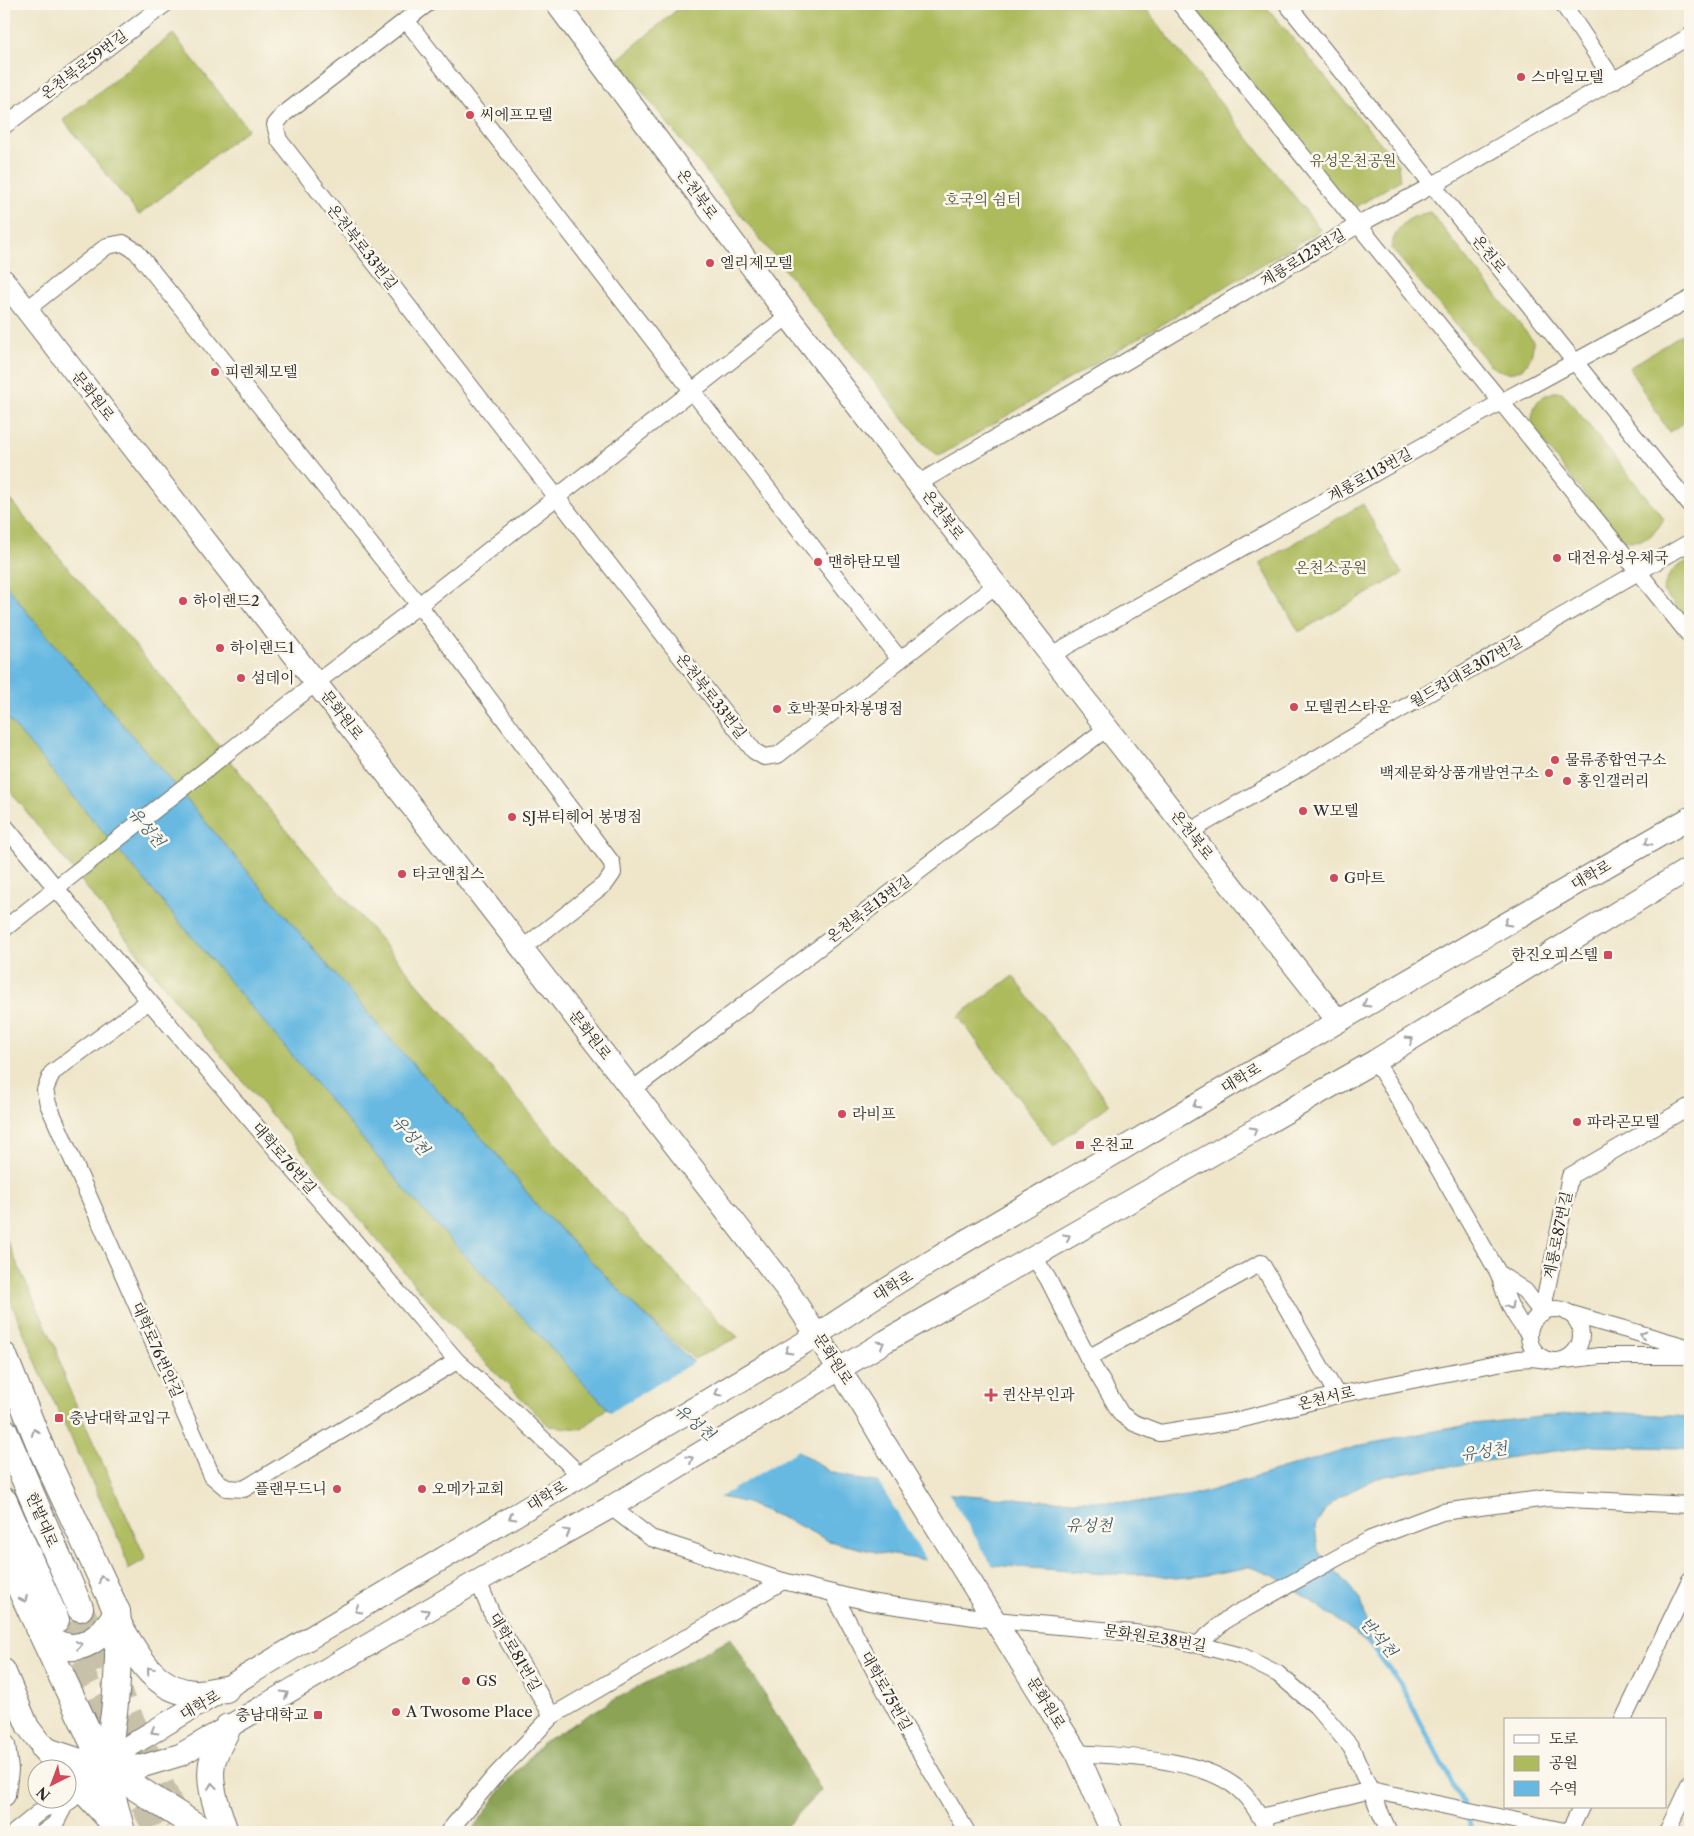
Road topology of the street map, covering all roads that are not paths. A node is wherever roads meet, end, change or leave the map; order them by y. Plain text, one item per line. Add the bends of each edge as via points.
1 (165, 4) edge
2 (427, 4) edge
3 (557, 4) edge
4 (1180, 4) edge
5 (1287, 4) edge
6 (1563, 4) edge
7 (406, 20) junction
8 (1690, 36) edge
9 (1614, 81) junction
10 (4, 126) edge
11 (1433, 185) junction
12 (1358, 225) junction
13 (4, 281) edge
14 (1690, 299) edge
15 (26, 310) junction
16 (788, 316) junction
17 (1576, 362) junction
18 (693, 391) junction
19 (1501, 402) junction
20 (919, 484) junction
21 (557, 498) junction
22 (1690, 505) edge
23 (1690, 542) edge
24 (1638, 572) junction
25 (996, 585) junction
26 (419, 605) junction
27 (1690, 636) edge
28 (1051, 655) junction
29 (900, 660) junction
30 (317, 682) junction
31 (1107, 728) junction
32 (1690, 818) edge
33 (4, 825) edge
34 (1190, 832) junction
35 (1690, 868) edge
36 (56, 888) junction
37 (4, 929) edge
38 (523, 948) junction
39 (150, 1001) junction
40 (1338, 1021) junction
41 (1375, 1061) junction
42 (632, 1090) junction
43 (1690, 1106) edge
44 (1034, 1256) junction
45 (1498, 1274) junction
46 (1542, 1313) junction
47 (1567, 1313) junction
48 (817, 1335) junction
49 (1529, 1339) junction
50 (1690, 1348) edge
51 (4, 1356) edge
52 (1690, 1356) edge
53 (1088, 1358) junction
54 (1518, 1359) junction
55 (1556, 1360) junction
56 (458, 1361) junction
57 (839, 1368) junction
58 (1337, 1395) junction
59 (4, 1431) edge
60 (580, 1475) junction
61 (4, 1501) edge
62 (1690, 1505) edge
63 (611, 1507) junction
64 (4, 1554) edge
65 (1690, 1580) edge
66 (478, 1581) junction
67 (783, 1581) junction
68 (833, 1593) junction
69 (80, 1608) tunnel mouth
70 (118, 1618) junction
71 (995, 1620) junction
72 (47, 1624) junction
73 (1198, 1644) junction
74 (4, 1670) edge
75 (226, 1689) junction
76 (552, 1716) junction
77 (1624, 1718) edge
78 (228, 1728) junction
79 (4, 1745) edge
80 (44, 1748) junction
81 (1077, 1753) junction
82 (54, 1758) edge
83 (105, 1768) junction
84 (1690, 1783) edge
85 (78, 1784) edge
86 (1371, 1790) junction
87 (78, 1792) edge
88 (4, 1795) edge
89 (45, 1808) edge
90 (62, 1808) edge
91 (1581, 1808) edge
92 (1264, 1825) edge
93 (15, 1832) edge
94 (44, 1832) edge
95 (122, 1832) edge
96 (205, 1832) edge
97 (226, 1832) edge
98 (448, 1832) edge
99 (967, 1832) edge
100 (1112, 1832) edge
101 (1389, 1832) edge
102 (1569, 1832) edge
103 (1667, 1832) edge

1 - 10 street, 온천북로59번길
2 - 7 street, 온천북로33번길
3 - 16 street, 온천북로
4 - 12 street
5 - 11 street, 온천로
6 - 9 street
7 - 18 street
7 - 21 street, 온천북로33번길 via 284,114 275,126 279,140
8 - 9 street, 계룡로123번길
9 - 11 street, 계룡로123번길
11 - 12 street, 계룡로123번길
11 - 17 street, 온천로
12 - 19 street
12 - 20 street, 계룡로123번길
13 - 15 street, 문화원로
14 - 17 street, 계룡로113번길
15 - 26 street via 107,246 123,243 136,251
15 - 30 street, 문화원로
16 - 18 street
16 - 20 street, 온천북로
17 - 19 street, 계룡로113번길
17 - 22 street, 온천로
18 - 21 street
18 - 29 street
19 - 24 street
19 - 28 street, 계룡로113번길
20 - 25 street, 온천북로
21 - 26 street
21 - 29 street, 온천북로33번길 via 754,751 764,757 778,755
23 - 24 street, 월드컵대로307번길
24 - 27 street
24 - 34 street, 월드컵대로307번길
25 - 28 street, 온천북로
25 - 29 street, 온천북로33번길
26 - 30 street
26 - 38 street via 612,863 613,873 606,883
28 - 31 street, 온천북로
30 - 36 street
30 - 38 street, 문화원로
31 - 34 street, 온천북로
31 - 42 street, 온천북로13번길
32 -> 40 street, 대학로
33 - 36 street, 대학로76번길
34 - 40 street, 온천북로
41 -> 35 street
36 - 37 street
36 - 39 street, 대학로76번길
38 - 42 street, 문화원로
39 - 56 street, 대학로76번길
39 - 56 street, 대학로76번안길 via 52,1073 45,1090 48,1104 212,1476 226,1488 244,1489
40 -> 48 street, 대학로 via 863,1303
44 -> 41 street
41 - 45 street
42 - 48 street, 문화원로 via 788,1291
43 - 46 street, 계룡로87번길 via 1570,1176
44 - 53 street
57 -> 44 street
45 - 46 street via 1525,1291
45 -> 49 street via 1507,1302
46 - 47 street via 1559,1310
46 - 49 street via 1530,1326
50 -> 47 street
47 - 55 street via 1574,1318 1581,1333 1577,1349 1571,1355
48 - 57 street, 문화원로
48 -> 60 street, 대학로
49 - 54 street via 1526,1352
49 - 55 street via 1540,1357
70 -> 51 main road via 41,1448
52 - 55 street, 온천서로 via 1600,1356
53 - 58 street, 온천서로 via 1121,1414 1160,1433 1235,1421
53 - 58 street via 1261,1263
54 - 55 street, 온천서로
54 - 58 street, 온천서로
56 - 60 street, 대학로76번길
63 -> 57 street
57 - 71 street, 문화원로
59 - 69 main road, 한밭대로
60 -> 75 street, 대학로
61 - 72 main road, 한밭대로
62 - 73 street via 1548,1498 1442,1512 1371,1539 1227,1619
66 -> 63 street
63 - 67 street via 651,1538
64 -> 72 main road
65 - 77 street
66 - 76 street, 대학로81번길 via 491,1612
78 -> 66 street
67 - 68 street
67 - 76 street
68 - 71 street, 문화원로38번길 via 869,1602
68 - 99 street, 대학로75번길 via 897,1714
72 -> 70 main road via 50,1640 66,1647 83,1646
75 -> 70 main road via 196,1693 176,1689 158,1680 135,1653
70 - 83 main road via 117,1696
71 - 73 street, 문화원로38번길 via 1134,1633
71 - 81 street, 문화원로
72 - 83 main road
73 - 86 street, 문화원로38번길 via 1242,1656 1278,1674 1316,1706 1351,1747
74 - 80 street via 28,1727
75 -> 83 street, 대학로 via 131,1745
76 - 98 street via 493,1778
78 - 83 street via 180,1755 143,1766
97 -> 78 main road via 211,1778 212,1762
79 - 88 street via 7,1770
80 - 82 main road
80 - 83 street
81 - 92 street via 1165,1761 1192,1766 1221,1777 1239,1789
81 - 100 street, 문화원로
83 - 85 street, 대학로
83 - 95 main road
83 - 96 main road
84 - 103 street
86 - 92 street
86 - 101 street, 문화원로38번길
86 - 102 street
87 - 95 main road
89 - 93 street
90 - 94 street via 55,1824
91 - 102 street

